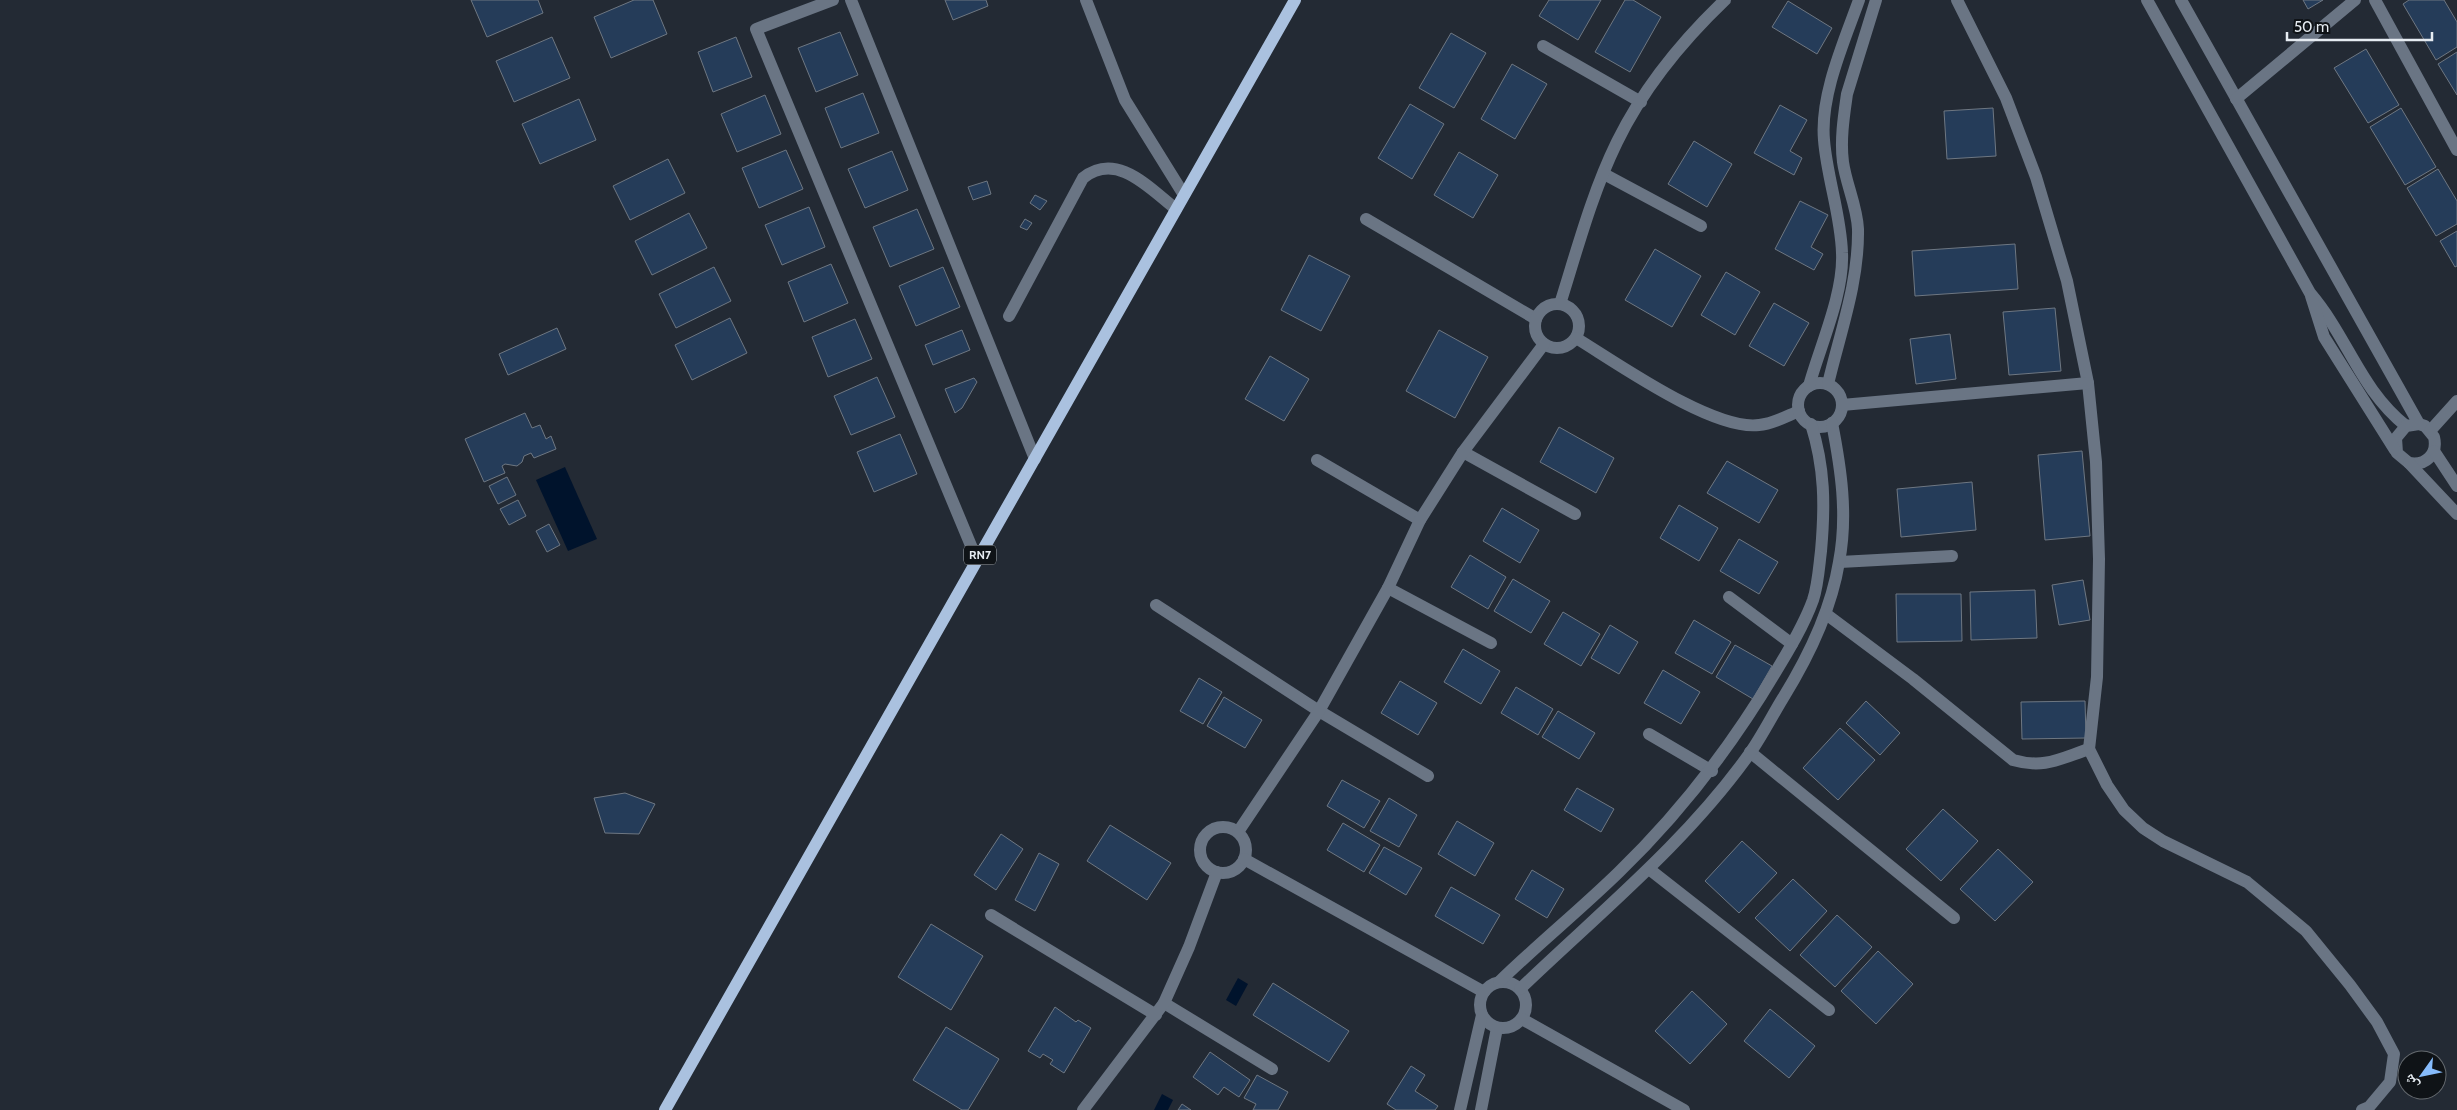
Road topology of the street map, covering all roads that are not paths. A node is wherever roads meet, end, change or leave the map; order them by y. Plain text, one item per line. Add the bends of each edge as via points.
1 (833, 0) edge
2 (852, 0) edge
3 (1086, 0) edge
4 (1294, 0) edge
5 (1724, 0) edge
6 (1859, 0) edge
7 (1876, 0) edge
8 (1957, 0) edge
9 (2147, 0) edge
10 (2181, 0) edge
11 (2355, 0) edge
12 (2375, 0) edge
13 (1543, 46) dead end
14 (2236, 99) junction
15 (1641, 102) junction
16 (2457, 150) edge
17 (1604, 174) junction
18 (1184, 195) junction
19 (1176, 209) junction
20 (1366, 219) dead end
21 (1701, 226) dead end
22 (2310, 293) junction
23 (1560, 304) junction
24 (1009, 316) dead end
25 (1536, 319) junction
26 (1576, 338) junction
27 (1544, 344) junction
28 (2088, 383) junction
29 (1828, 384) junction
30 (1809, 386) junction
31 (2457, 400) edge
32 (1842, 405) junction
33 (1799, 412) junction
34 (1832, 423) junction
35 (1811, 424) junction
36 (2419, 427) junction
37 (2434, 451) junction
38 (1463, 452) junction
39 (2397, 453) junction
40 (1035, 458) junction
41 (1317, 460) dead end
42 (2409, 463) junction
43 (2457, 486) edge
44 (1575, 514) dead end
45 (2457, 514) edge
46 (1420, 520) junction
47 (1952, 556) dead end
48 (977, 560) junction
49 (1840, 562) junction
50 (1388, 588) junction
51 (1728, 598) dead end
52 (1156, 605) dead end
53 (1826, 614) junction
54 (1491, 643) dead end
55 (1792, 644) junction
56 (1319, 711) junction
57 (1649, 734) dead end
58 (2089, 749) junction
59 (1750, 752) junction
60 (1712, 771) junction
61 (1428, 776) dead end
62 (1238, 832) junction
63 (1244, 859) junction
64 (1650, 869) junction
65 (1217, 872) junction
66 (991, 914) dead end
67 (1954, 918) dead end
68 (1499, 982) junction
69 (1520, 989) junction
70 (1484, 992) junction
71 (1164, 1003) junction
72 (1829, 1010) dead end
73 (1156, 1015) junction
74 (1482, 1016) junction
75 (1522, 1019) junction
76 (1497, 1028) junction
77 (1272, 1069) dead end
78 (665, 1110) edge
79 (1084, 1110) edge
80 (1460, 1110) edge
81 (1481, 1110) edge
82 (1684, 1110) edge
83 (2362, 1110) edge

1 - 48 street via 756,29
2 - 40 street
3 - 18 street via 1125,100
4 - 18 main road, RN7
5 - 15 street via 1683,42
6 - 30 street via 1837,62 1827,104 1824,137 1842,254 1833,306
7 - 29 street via 1845,109 1843,161 1858,226 1858,248 1855,281
8 - 28 street via 2006,98 2036,177 2067,281
9 - 22 street
10 - 14 street
11 - 14 street
12 - 16 street
13 - 15 street
14 - 36 street
15 - 17 street via 1617,142
17 - 21 street
17 - 23 street
18 - 19 main road, RN7
19 - 24 street via 1123,170 1106,167 1090,173 1083,178
19 - 40 main road, RN7
20 - 25 street
22 - 36 street via 2335,325 2382,404
22 - 39 street via 2324,338
23 - 25 street via 1548,306 1539,312
23 - 26 street via 1576,315 1579,330
25 - 27 street via 1535,332
26 - 27 street via 1565,347
26 - 33 street via 1705,414 1734,424 1759,425
27 - 38 street
28 - 32 street
28 - 58 street via 2096,462 2099,559 2097,677
29 - 30 street
29 - 32 street via 1834,388
30 - 33 street via 1801,394
31 - 36 street
32 - 34 street via 1839,416
33 - 35 street
34 - 35 street via 1818,427
34 - 49 street via 1844,504
35 - 55 street via 1824,484 1823,533 1814,599
36 - 37 street via 2434,437
36 - 39 street via 2396,438
37 - 42 street via 2424,462
37 - 43 street
38 - 44 street
38 - 46 street
39 - 42 street
40 - 48 main road, RN7
41 - 46 street
42 - 45 street
46 - 50 street
47 - 49 street
48 - 78 main road, RN7
49 - 53 street
50 - 54 street
50 - 56 street
51 - 55 street
52 - 56 street
53 - 58 street via 2013,760 2030,765 2044,764
53 - 59 street via 1797,676
55 - 60 street
56 - 61 street
56 - 62 street
57 - 60 street
58 - 83 street via 2124,810 2143,828 2163,842 2247,882 2306,931 2350,985 2394,1054 2390,1082 2369,1107
59 - 64 street
59 - 67 street
60 - 68 street via 1619,872
62 - 63 street via 1246,844
62 - 65 street via 1224,826 1216,827 1200,842 1204,864
63 - 65 street via 1233,871
63 - 70 street
64 - 69 street
64 - 72 street
65 - 71 street
66 - 73 street
68 - 69 street via 1514,984
68 - 70 street
69 - 75 street via 1527,1004
70 - 74 street via 1480,1000
71 - 73 street
71 - 77 street
73 - 79 street
74 - 76 street
74 - 80 street
75 - 76 street via 1512,1028
75 - 82 street
76 - 81 street

